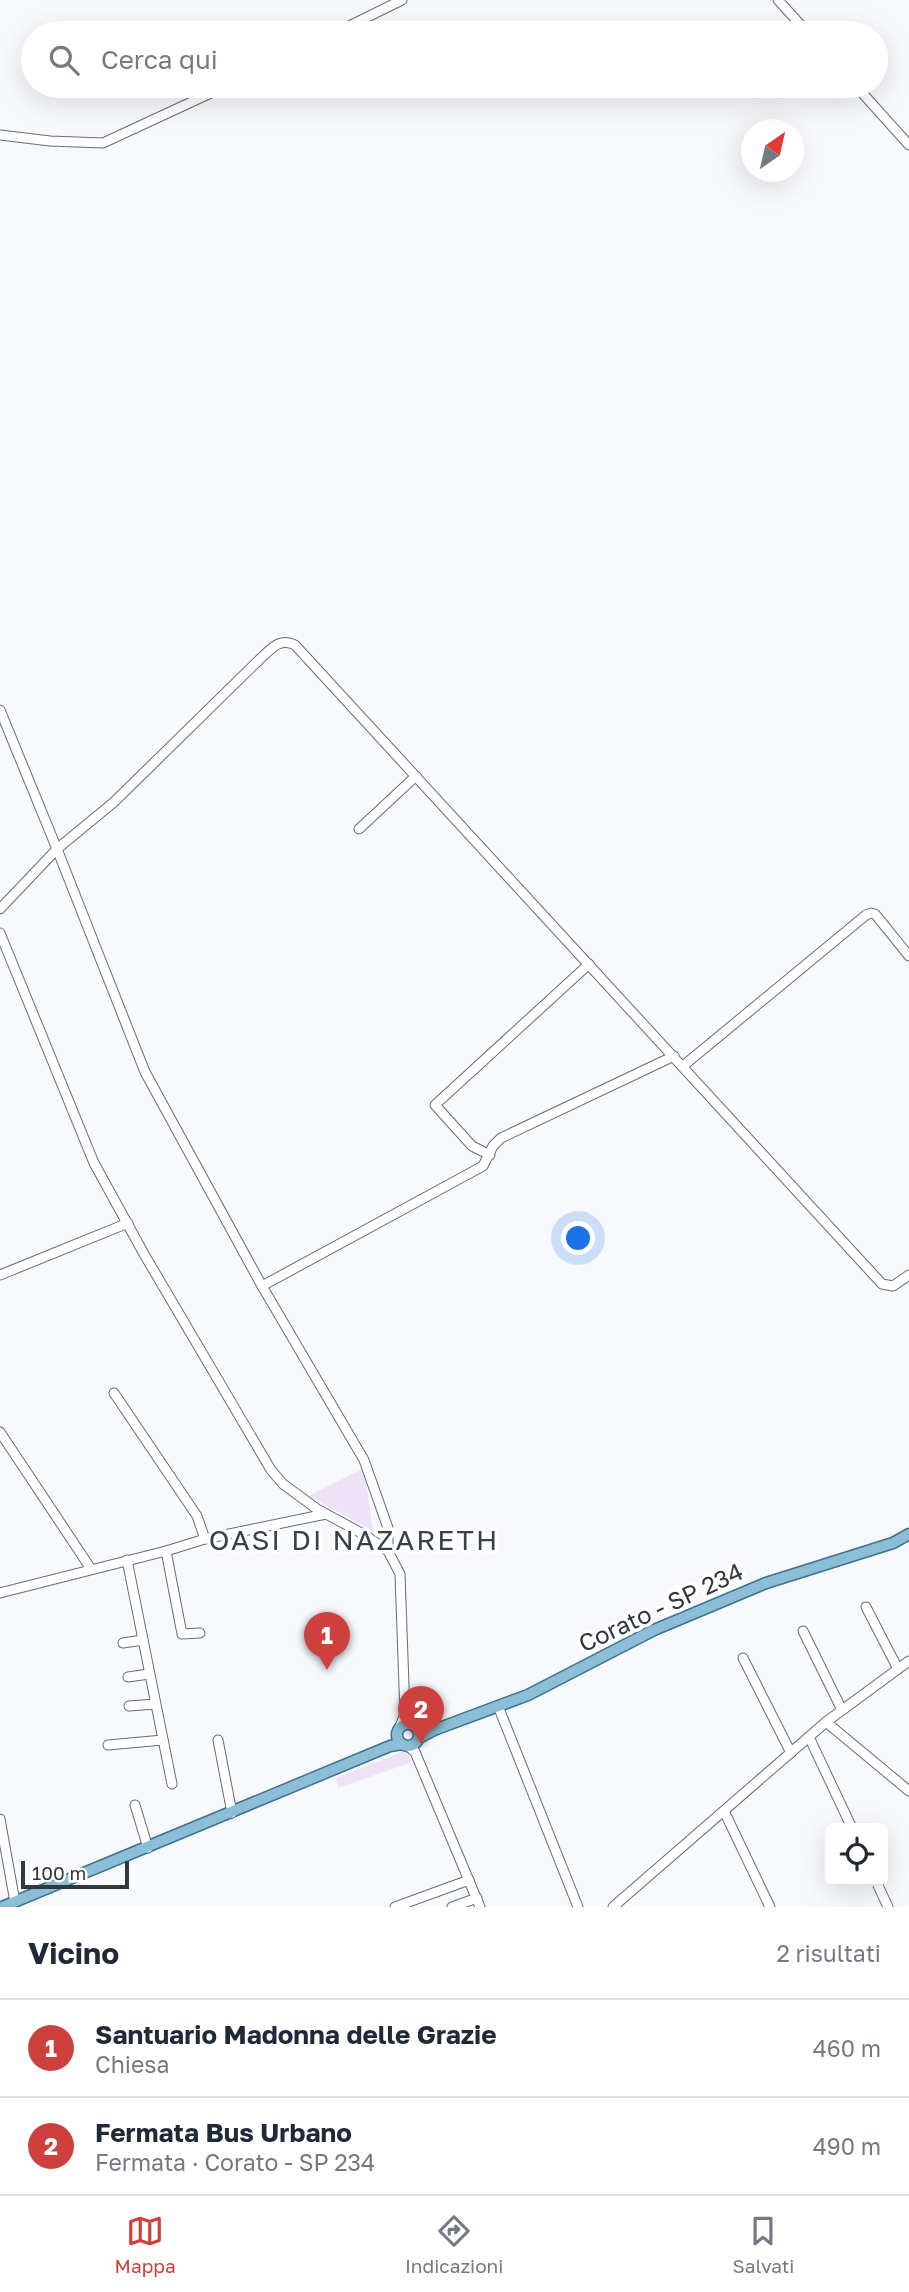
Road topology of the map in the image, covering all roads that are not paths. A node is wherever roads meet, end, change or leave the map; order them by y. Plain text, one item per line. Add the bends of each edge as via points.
1 (402, 0) edge
2 (778, 0) edge
3 (359, 21) edge
4 (797, 21) edge
5 (200, 98) edge
6 (867, 98) edge
7 (0, 135) edge
8 (909, 145) edge
9 (0, 710) edge
10 (416, 776) junction
11 (359, 829) dead end
12 (57, 849) junction
13 (0, 909) edge
14 (0, 933) edge
15 (909, 956) edge
16 (589, 964) junction
17 (674, 1056) junction
18 (683, 1066) junction
19 (490, 1155) junction
20 (128, 1223) junction
21 (0, 1275) edge
22 (909, 1275) edge
23 (262, 1286) junction
24 (114, 1393) dead end
25 (0, 1432) edge
26 (326, 1514) junction
27 (909, 1534) edge
28 (205, 1539) junction
29 (166, 1551) junction
30 (388, 1551) junction
31 (127, 1560) junction
32 (91, 1569) junction
33 (0, 1593) edge
34 (866, 1607) dead end
35 (803, 1631) dead end
36 (200, 1633) dead end
37 (143, 1640) junction
38 (123, 1643) dead end
39 (743, 1657) dead end
40 (909, 1661) edge
41 (898, 1669) junction
42 (149, 1674) junction
43 (128, 1677) dead end
44 (155, 1703) junction
45 (129, 1706) dead end
46 (498, 1706) junction
47 (842, 1710) junction
48 (826, 1722) junction
49 (809, 1737) junction
50 (409, 1738) junction
51 (163, 1740) junction
52 (218, 1740) dead end
53 (108, 1745) dead end
54 (791, 1753) junction
55 (172, 1784) dead end
56 (909, 1791) edge
57 (135, 1805) dead end
58 (724, 1811) junction
59 (232, 1813) junction
60 (0, 1819) edge
61 (850, 1823) edge
62 (148, 1848) junction
63 (469, 1880) junction
64 (878, 1886) edge
65 (23, 1902) edge
66 (478, 1902) edge
67 (2, 1907) edge
68 (395, 1907) edge
69 (452, 1907) edge
70 (578, 1907) edge
71 (613, 1907) edge
72 (770, 1907) edge
73 (888, 1907) edge

1 - 3 street
2 - 4 street
5 - 7 street via 103,143
6 - 8 street
9 - 12 street
10 - 11 street
10 - 12 street via 295,645 280,642 114,802
10 - 16 street
12 - 13 street
12 - 23 street via 145,1072
14 - 20 street via 94,1163
15 - 18 street via 870,913
16 - 17 street
16 - 19 street via 435,1105 472,1146
17 - 18 street
17 - 19 street via 501,1138
18 - 22 street via 882,1284 893,1286
19 - 23 street via 484,1166
20 - 21 street
20 - 26 street via 271,1469 284,1485
23 - 30 street via 365,1460 388,1528
24 - 28 street via 197,1516
25 - 32 street
26 - 28 street
26 - 30 street
27 - 46 main road, Corato - SP 234 via 766,1583 654,1630
28 - 29 street
29 - 31 street
29 - 36 street via 182,1634
30 - 50 street via 400,1574
31 - 32 street
31 - 37 street
32 - 33 street
34 - 41 street
35 - 47 street
37 - 38 street
37 - 42 street
39 - 54 street
40 - 41 street
41 - 47 street
42 - 43 street
42 - 44 street
44 - 45 street
44 - 51 street
46 - 50 main road, Corato - SP 234
46 - 70 street
47 - 48 street
48 - 49 street
48 - 56 street
49 - 54 street
49 - 61 street
50 - 59 main road, Corato - SP 234
50 - 63 street
51 - 53 street
51 - 55 street
52 - 59 street
54 - 58 street
57 - 62 street
58 - 71 street
58 - 72 street
59 - 62 main road, Corato - SP 234
60 - 65 street
62 - 65 main road, Corato - SP 234
63 - 66 street
63 - 68 street
64 - 73 street
65 - 67 main road, Corato - SP 234
66 - 69 street

